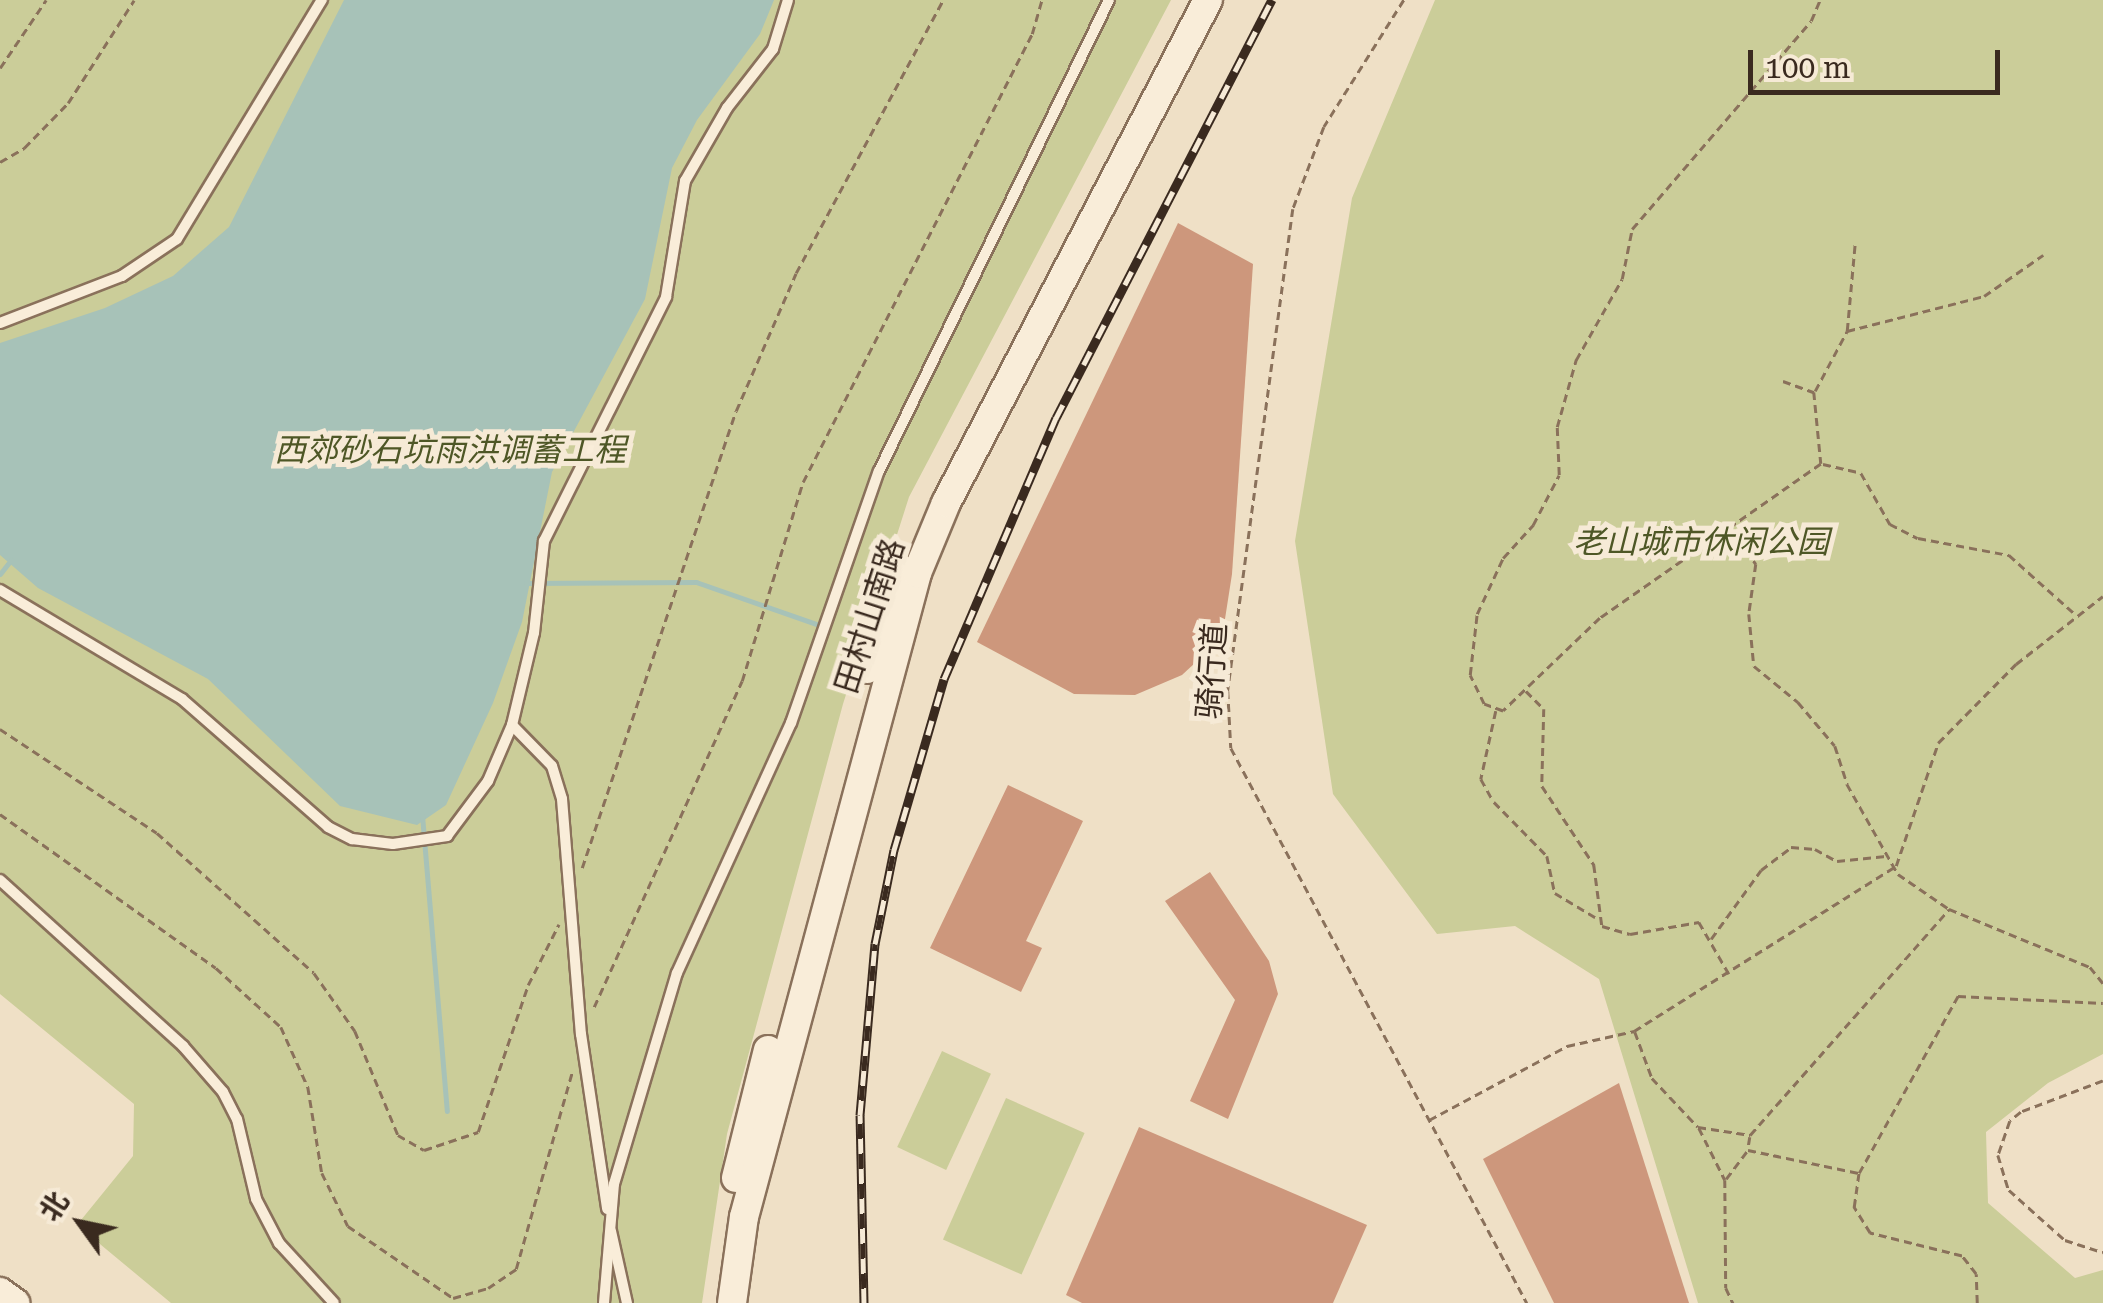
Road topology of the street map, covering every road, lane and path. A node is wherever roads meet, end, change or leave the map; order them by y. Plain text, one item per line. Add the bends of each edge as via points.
1 (46, 0) edge
2 (134, 0) edge
3 (322, 0) edge
4 (788, 0) edge
5 (943, 0) edge
6 (1042, 0) edge
7 (1109, 0) edge
8 (1187, 0) edge
9 (1208, 0) edge
10 (1404, 0) edge
11 (1820, 0) edge
12 (0, 68) edge
13 (0, 162) edge
14 (1855, 243) dead end
15 (2044, 255) dead end
16 (0, 323) edge
17 (1847, 331) junction
18 (1783, 380) dead end
19 (1814, 392) junction
20 (1821, 464) junction
21 (1730, 528) junction
22 (0, 590) edge
23 (2103, 596) edge
24 (2077, 616) junction
25 (1525, 690) junction
26 (1497, 709) junction
27 (512, 726) junction
28 (0, 728) edge
29 (0, 814) edge
30 (1886, 856) junction
31 (1896, 866) junction
32 (0, 880) edge
33 (569, 890) junction
34 (570, 906) junction
35 (1948, 909) junction
36 (1598, 919) junction
37 (1710, 940) junction
38 (1730, 975) junction
39 (2103, 983) edge
40 (2103, 1003) edge
41 (1634, 1031) junction
42 (581, 1034) junction
43 (2103, 1080) edge
44 (1428, 1120) junction
45 (1698, 1127) junction
46 (1750, 1135) junction
47 (1748, 1150) junction
48 (1859, 1174) junction
49 (1725, 1180) junction
50 (609, 1218) junction
51 (2103, 1252) edge
52 (0, 1292) edge
53 (15, 1303) edge
54 (334, 1303) edge
55 (604, 1303) edge
56 (626, 1303) edge
57 (714, 1303) edge
58 (732, 1303) edge
59 (1527, 1303) edge
60 (1734, 1303) edge
61 (1977, 1303) edge

1 - 12 path
2 - 13 path via 68,103 24,148
3 - 16 lane via 178,240 122,276
4 - 27 lane via 773,49 718,122 685,181 666,297 554,512
5 - 33 path via 796,273 689,538 622,764 590,855
6 - 42 path via 1032,34 803,482 742,681
7 - 50 lane via 880,472 784,739 678,973
8 - 57 main road, 田村山南路 via 917,525 881,617 729,1205
9 - 58 main road, 田村山南路 via 954,487 917,574 744,1217
10 - 44 path, 骑行道 via 1324,127 1293,208 1228,690 1231,748
11 - 26 path via 1811,21 1632,229 1622,279 1576,360 1557,427 1559,475 1533,524 1503,558 1477,614 1470,675 1484,704
14 - 17 path
15 - 17 path via 1984,296
17 - 19 path
18 - 19 path
19 - 20 path
20 - 21 path
20 - 24 path via 1861,473 1890,524 1918,538 2009,555
21 - 25 path via 1600,618
21 - 30 path via 1756,564 1749,614 1754,666 1798,702 1835,746 1846,784
22 - 27 lane via 182,699 328,827 352,840 432,842 471,809
23 - 24 path
24 - 31 path via 2016,664 1938,743
25 - 26 path via 1502,712
25 - 36 path via 1544,709 1542,786 1594,866
26 - 36 path via 1481,778 1494,802 1547,856 1555,893
27 - 33 lane via 552,766 562,799
28 - 34 path via 142,821 314,973 354,1030 398,1135 424,1150 478,1132 528,985
29 - 42 path via 216,968 282,1027 308,1087 322,1174 348,1226 453,1298 488,1288 516,1269
30 - 31 path
30 - 37 path via 1837,861 1815,849 1790,848 1760,870
31 - 35 path
31 - 38 path
32 - 54 lane via 183,1046 223,1092 237,1119 256,1199 279,1242
33 - 34 lane
34 - 42 lane
35 - 39 path via 2090,967
35 - 46 path
36 - 37 path via 1630,934 1699,922
37 - 38 path
38 - 41 path
40 - 48 path via 1958,996
41 - 44 path via 1567,1046
41 - 45 path via 1652,1078
42 - 50 lane
43 - 51 path via 2021,1112 2010,1121 1998,1155 2009,1190 2064,1240
44 - 59 path, 骑行道
45 - 46 path
45 - 49 path
46 - 47 path
47 - 48 path
47 - 49 path
48 - 61 path via 1854,1208 1870,1233 1962,1256 1976,1274
49 - 60 path via 1726,1288
50 - 55 lane
50 - 56 lane
52 - 53 main road

